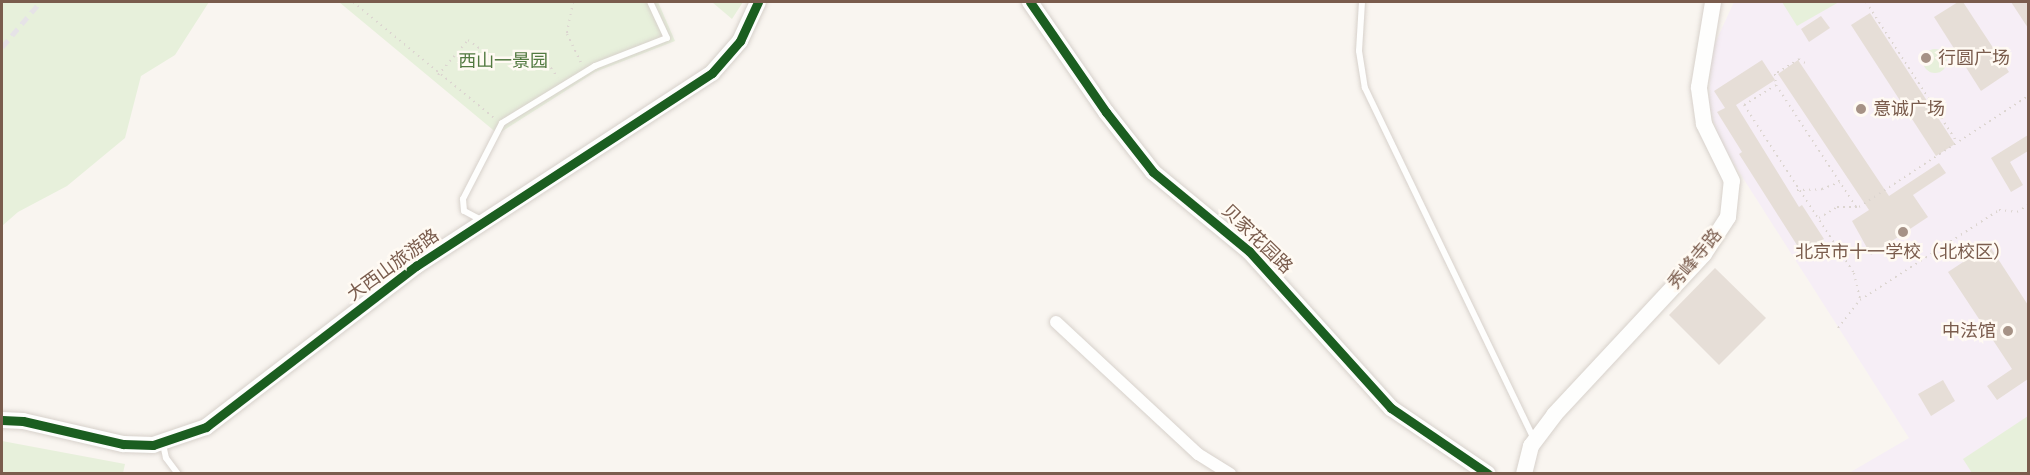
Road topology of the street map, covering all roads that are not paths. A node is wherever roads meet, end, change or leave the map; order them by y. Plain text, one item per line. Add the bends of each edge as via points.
1 (650, 2) edge
2 (758, 2) edge
3 (1030, 2) edge
4 (1362, 2) edge
5 (1713, 2) edge
6 (483, 221) junction
7 (1056, 322) dead end
8 (2, 420) edge
9 (1535, 441) junction
10 (163, 443) junction
11 (178, 474) edge
12 (1230, 474) edge
13 (1488, 474) edge
14 (1524, 474) edge

1 - 6 lane via 667,38 586,71 502,123 463,199 464,211
2 - 6 street, 大西山旅游路 via 745,34 716,70
3 - 13 street, 贝家花园路 via 1153,172 1249,251 1384,401
4 - 9 lane via 1359,51 1365,88
5 - 9 street, 秀峰寺路 via 1699,71 1700,109 1731,181 1728,217 1704,254 1568,399
6 - 10 street, 大西山旅游路 via 416,266 215,421
7 - 12 street via 1198,454
8 - 10 street, 大西山旅游路 via 23,421 123,444
9 - 14 street, 秀峰寺路
10 - 11 lane via 166,458

